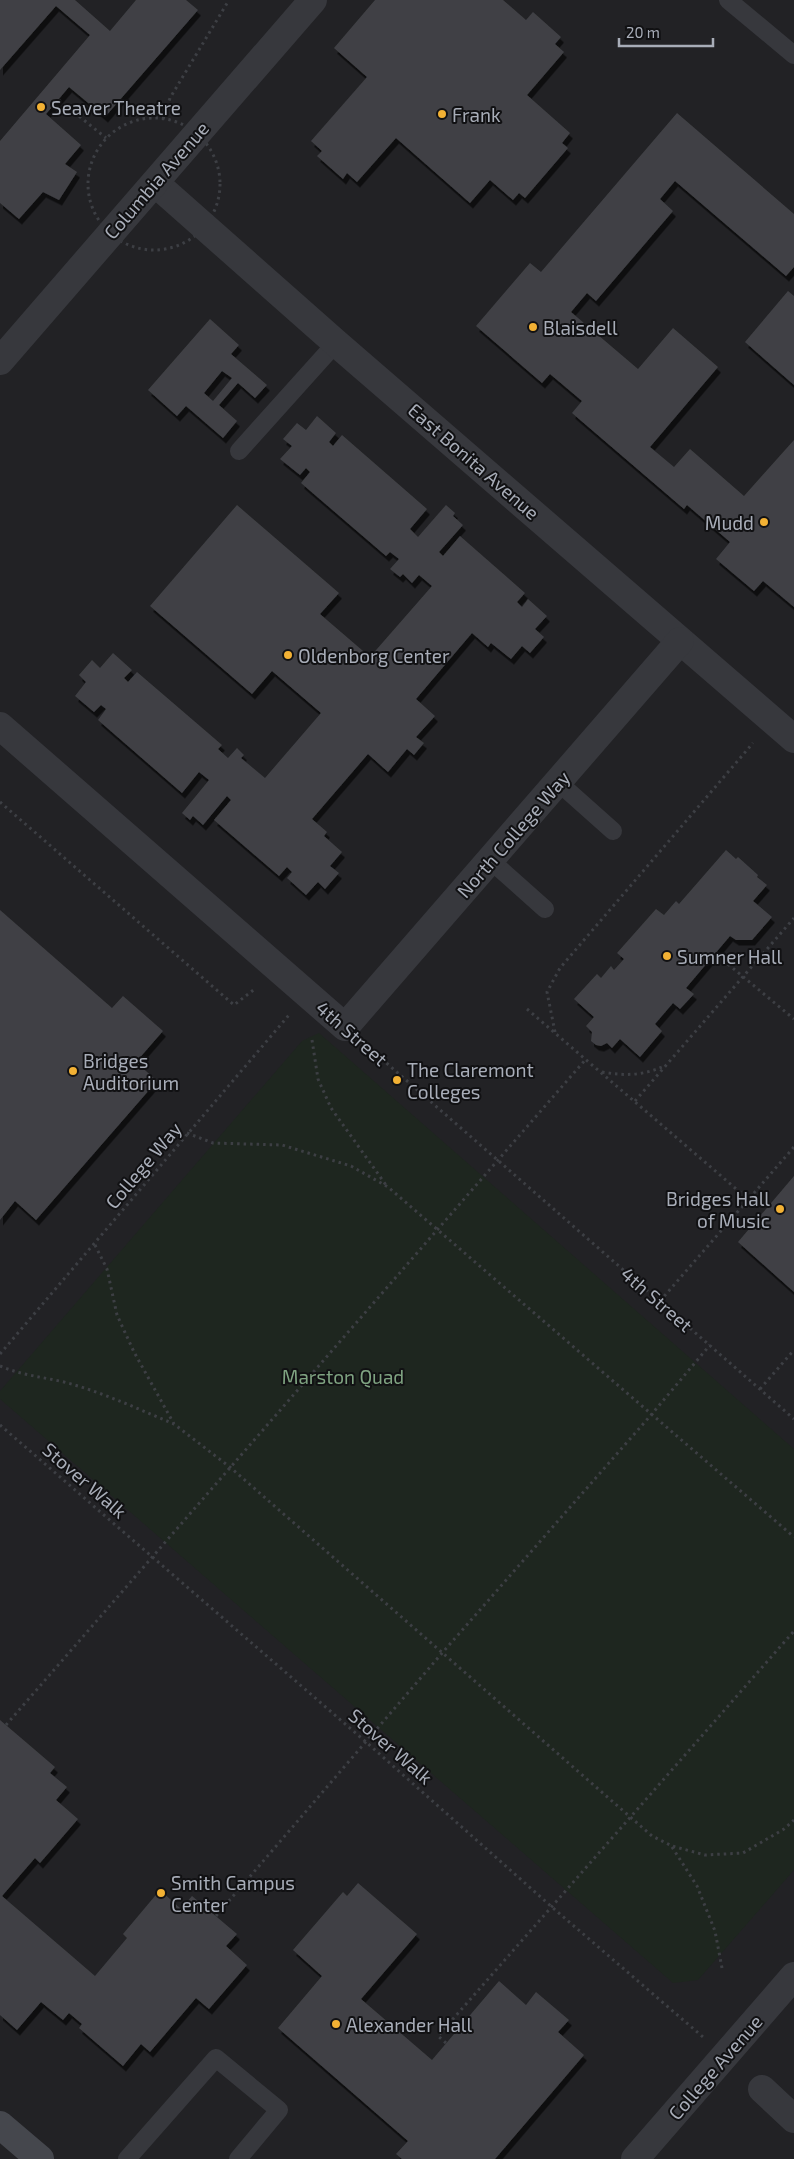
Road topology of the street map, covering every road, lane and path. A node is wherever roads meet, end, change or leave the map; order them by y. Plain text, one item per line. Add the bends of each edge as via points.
1 (229, 0) edge
2 (313, 0) edge
3 (728, 0) edge
4 (794, 56) edge
5 (59, 100) dead end
6 (163, 118) dead end
7 (106, 138) dead end
8 (154, 183) junction
9 (336, 343) junction
10 (0, 361) edge
11 (239, 451) dead end
12 (680, 641) junction
13 (773, 721) junction
14 (0, 726) edge
15 (794, 739) edge
16 (558, 782) junction
17 (0, 802) edge
18 (613, 831) dead end
19 (490, 860) junction
20 (544, 909) dead end
21 (794, 918) edge
22 (723, 960) dead end
23 (743, 976) junction
24 (259, 986) dead end
25 (284, 1008) dead end
26 (527, 1009) dead end
27 (291, 1013) junction
28 (297, 1019) dead end
29 (794, 1019) edge
30 (345, 1027) junction
31 (311, 1032) dead end
32 (554, 1032) junction
33 (586, 1059) junction
34 (667, 1064) junction
35 (601, 1072) junction
36 (635, 1101) junction
37 (187, 1133) junction
38 (794, 1147) edge
39 (497, 1160) junction
40 (388, 1187) junction
41 (749, 1200) junction
42 (437, 1229) junction
43 (94, 1245) junction
44 (660, 1301) junction
45 (710, 1345) junction
46 (794, 1350) edge
47 (0, 1354) edge
48 (0, 1366) edge
49 (760, 1390) junction
50 (652, 1415) junction
51 (794, 1419) edge
52 (0, 1424) edge
53 (174, 1424) junction
54 (231, 1468) junction
55 (794, 1537) edge
56 (153, 1556) junction
57 (794, 1631) edge
58 (443, 1652) junction
59 (6, 1725) dead end
60 (366, 1742) junction
61 (632, 1817) junction
62 (794, 1820) edge
63 (672, 1846) junction
64 (553, 1908) junction
65 (216, 1916) dead end
66 (722, 1968) dead end
67 (794, 1976) edge
68 (446, 2043) dead end
69 (725, 2056) junction
70 (762, 2089) dead end
71 (794, 2119) edge
72 (0, 2125) edge
73 (40, 2159) edge
74 (127, 2159) edge
75 (238, 2159) edge
76 (635, 2159) edge

1 - 6 path via 170,98
2 - 8 street, Columbia Avenue
3 - 4 lane
5 - 7 path
8 - 9 street, East Bonita Avenue
8 - 10 street, Columbia Avenue
9 - 11 lane
9 - 12 street, East Bonita Avenue
12 - 13 street, East Bonita Avenue
12 - 16 street, North College Way
13 - 15 street, East Bonita Avenue
13 - 32 path via 560,968 547,992
14 - 30 street, 4th Street
16 - 18 lane
16 - 19 street, North College Way
17 - 24 path via 234,1005
19 - 20 lane
19 - 30 street, North College Way
21 - 23 path
22 - 23 path
23 - 29 path
23 - 34 path
25 - 27 path
26 - 32 path
27 - 28 path
27 - 37 path, College Way
30 - 39 path, 4th Street
31 - 40 path via 318,1080 331,1108
32 - 33 path
33 - 35 path
33 - 39 path
34 - 35 path via 639,1075
34 - 36 path
35 - 36 path
36 - 41 path
37 - 40 path via 213,1143 282,1145 351,1166
37 - 43 path, College Way
38 - 41 path
39 - 42 path
39 - 44 path, 4th Street
40 - 42 path
41 - 44 path
42 - 50 path
42 - 54 path
43 - 47 path, College Way
43 - 53 path via 107,1269 117,1315
44 - 45 path, 4th Street
45 - 49 path, 4th Street
45 - 50 path
46 - 49 path
48 - 53 path via 107,1396
49 - 51 path, 4th Street
50 - 55 path
50 - 58 path
52 - 56 path, Stover Walk
53 - 54 path
54 - 56 path
54 - 58 path
56 - 59 path
56 - 60 path, Stover Walk
57 - 61 path
58 - 60 path
58 - 61 path
60 - 64 path, Stover Walk
60 - 65 path
61 - 63 path via 652,1836
61 - 64 path
62 - 63 path via 743,1853 705,1855
63 - 66 path via 697,1886 715,1931
64 - 68 path via 438,2036
64 - 69 path, Stover Walk
67 - 69 street, College Avenue
69 - 76 street, College Avenue
70 - 71 street
72 - 73 main road
74 - 75 lane via 216,2058 279,2110

